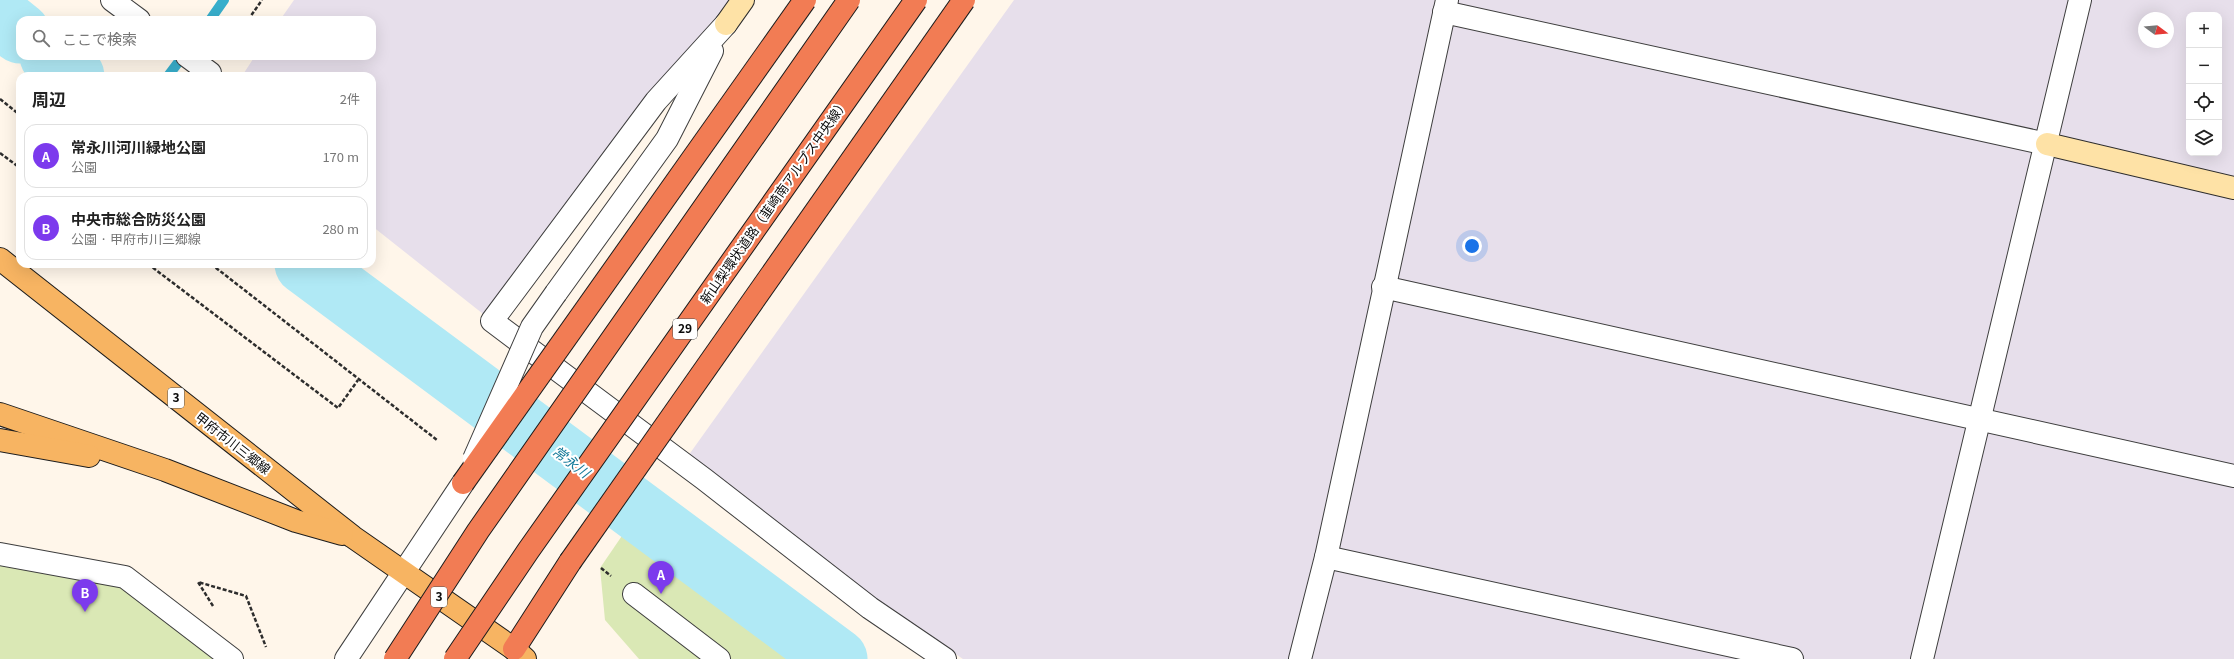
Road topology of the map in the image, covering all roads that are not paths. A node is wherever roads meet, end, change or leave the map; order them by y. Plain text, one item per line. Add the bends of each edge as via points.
1 (112, 0) edge
2 (744, 0) edge
3 (805, 0) edge
4 (849, 0) edge
5 (916, 0) edge
6 (964, 0) edge
7 (2080, 0) edge
8 (1446, 6) edge
9 (134, 16) edge
10 (726, 24) junction
11 (192, 60) edge
12 (209, 72) edge
13 (2047, 144) junction
14 (2234, 188) edge
15 (0, 259) edge
16 (1383, 287) junction
17 (0, 414) edge
18 (1980, 419) junction
19 (0, 440) edge
20 (165, 470) junction
21 (2234, 476) edge
22 (463, 483) junction
23 (353, 537) junction
24 (0, 554) edge
25 (1326, 557) junction
26 (404, 572) junction
27 (634, 594) dead end
28 (515, 656) edge
29 (232, 659) edge
30 (346, 659) edge
31 (395, 659) edge
32 (455, 659) edge
33 (719, 659) edge
34 (945, 659) edge
35 (1300, 659) edge
36 (1792, 659) edge
37 (1922, 659) edge

1 - 9 street
2 - 10 street
3 - 22 highway, bridge
4 - 31 highway, bridge via 478,531
5 - 32 highway, 新山梨環状道路（韮崎南アルプス中央線） / 29, bridge via 528,551
6 - 28 highway, bridge via 570,562
7 - 13 street
8 - 13 street
8 - 16 street
10 - 22 street, bridge via 667,139 532,327
10 - 34 street via 656,101 492,321 704,479 870,608
11 - 12 street
13 - 14 street
13 - 18 street
15 - 23 main road, 甲府市川三郷線 / 3
16 - 18 street
16 - 25 street
17 - 20 main road, 甲府市川三郷線 / 3
18 - 21 street
18 - 37 street
19 - 20 main road, 甲府市川三郷線 / 3
20 - 23 main road, 甲府市川三郷線 / 3 via 296,521
22 - 26 street
23 - 26 main road, 甲府市川三郷線 / 3
24 - 29 street via 125,577
25 - 35 street
25 - 36 street
26 - 28 main road, 甲府市川三郷線 / 3
26 - 30 street
27 - 33 street

